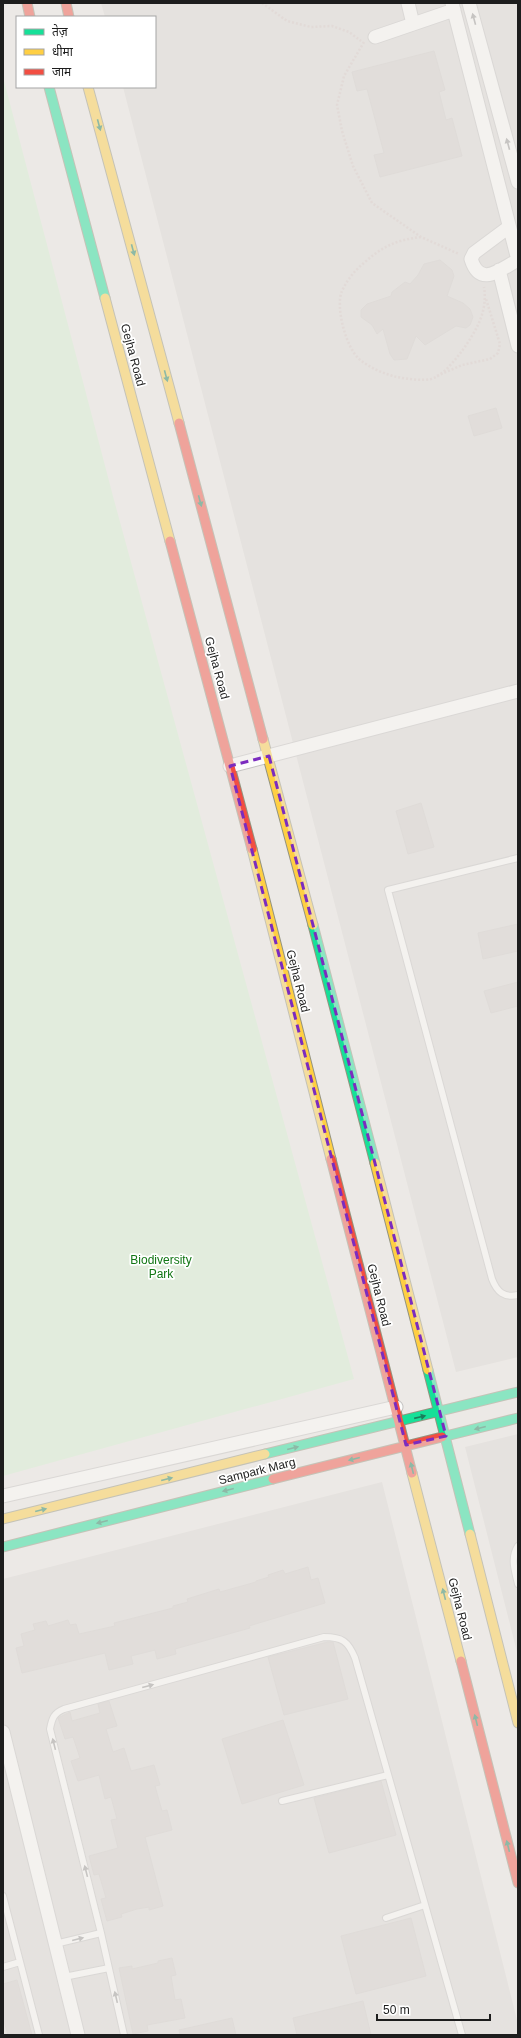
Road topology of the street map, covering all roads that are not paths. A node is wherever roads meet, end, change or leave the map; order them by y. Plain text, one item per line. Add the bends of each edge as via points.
1 (26, 3) edge
2 (66, 3) edge
3 (408, 3) edge
4 (469, 3) edge
5 (453, 7) edge
6 (30, 16) edge
7 (70, 16) edge
8 (413, 24) junction
9 (369, 40) road end
10 (49, 88) edge
11 (88, 88) edge
12 (518, 182) edge
13 (509, 227) junction
14 (518, 260) edge
15 (499, 270) junction
16 (518, 346) edge
17 (518, 691) edge
18 (269, 756) junction
19 (230, 766) junction
20 (518, 858) edge
21 (518, 1294) edge
22 (518, 1392) edge
23 (396, 1406) junction
24 (441, 1413) junction
25 (518, 1418) edge
26 (400, 1422) junction
27 (446, 1436) junction
28 (406, 1445) junction
29 (3, 1496) edge
30 (3, 1519) edge
31 (518, 1546) edge
32 (3, 1547) edge
33 (518, 1584) edge
34 (518, 1723) edge
35 (3, 1732) edge
36 (388, 1775) junction
37 (282, 1801) dead end
38 (518, 1883) edge
39 (3, 1896) edge
40 (425, 1905) junction
41 (386, 1918) dead end
42 (101, 1933) junction
43 (55, 1944) junction
44 (20, 1962) junction
45 (3, 1967) edge
46 (109, 1968) junction
47 (63, 1977) junction
48 (39, 2035) edge
49 (78, 2035) edge
50 (124, 2035) edge
51 (462, 2035) edge

1 - 6 street
2 - 7 street
3 - 8 street
12 -> 4 street
5 - 8 street
5 - 13 street
8 - 9 street
10 - 19 street, Gejha Road
11 -> 18 street
13 - 14 street
13 - 15 street via 474,253 471,259 478,273 483,276
14 - 15 street
15 - 16 street
17 - 18 street
18 - 19 street
18 - 24 street
19 - 23 street, Gejha Road
20 - 21 lane via 388,890 492,1279 500,1293
22 - 24 street, Sampark Marg
23 - 26 street, Gejha Road
23 - 29 street
26 -> 24 street, Sampark Marg
24 - 27 street
25 -> 27 street, Sampark Marg
26 - 28 street, Gejha Road
30 -> 26 street, Sampark Marg
27 - 28 street, Sampark Marg
27 - 34 street
28 -> 32 street, Sampark Marg
38 -> 28 street, Gejha Road
31 - 33 lane via 513,1562
35 - 43 street
36 - 37 lane
36 - 40 lane
42 -> 36 lane via 50,1729 56,1712 324,1637 336,1637 351,1648 355,1658
39 - 44 lane
40 - 41 lane
40 - 51 lane
43 -> 42 lane
42 - 46 lane
43 - 47 street
44 - 45 lane
44 - 48 lane
46 - 47 lane
50 -> 46 lane
47 - 49 street

